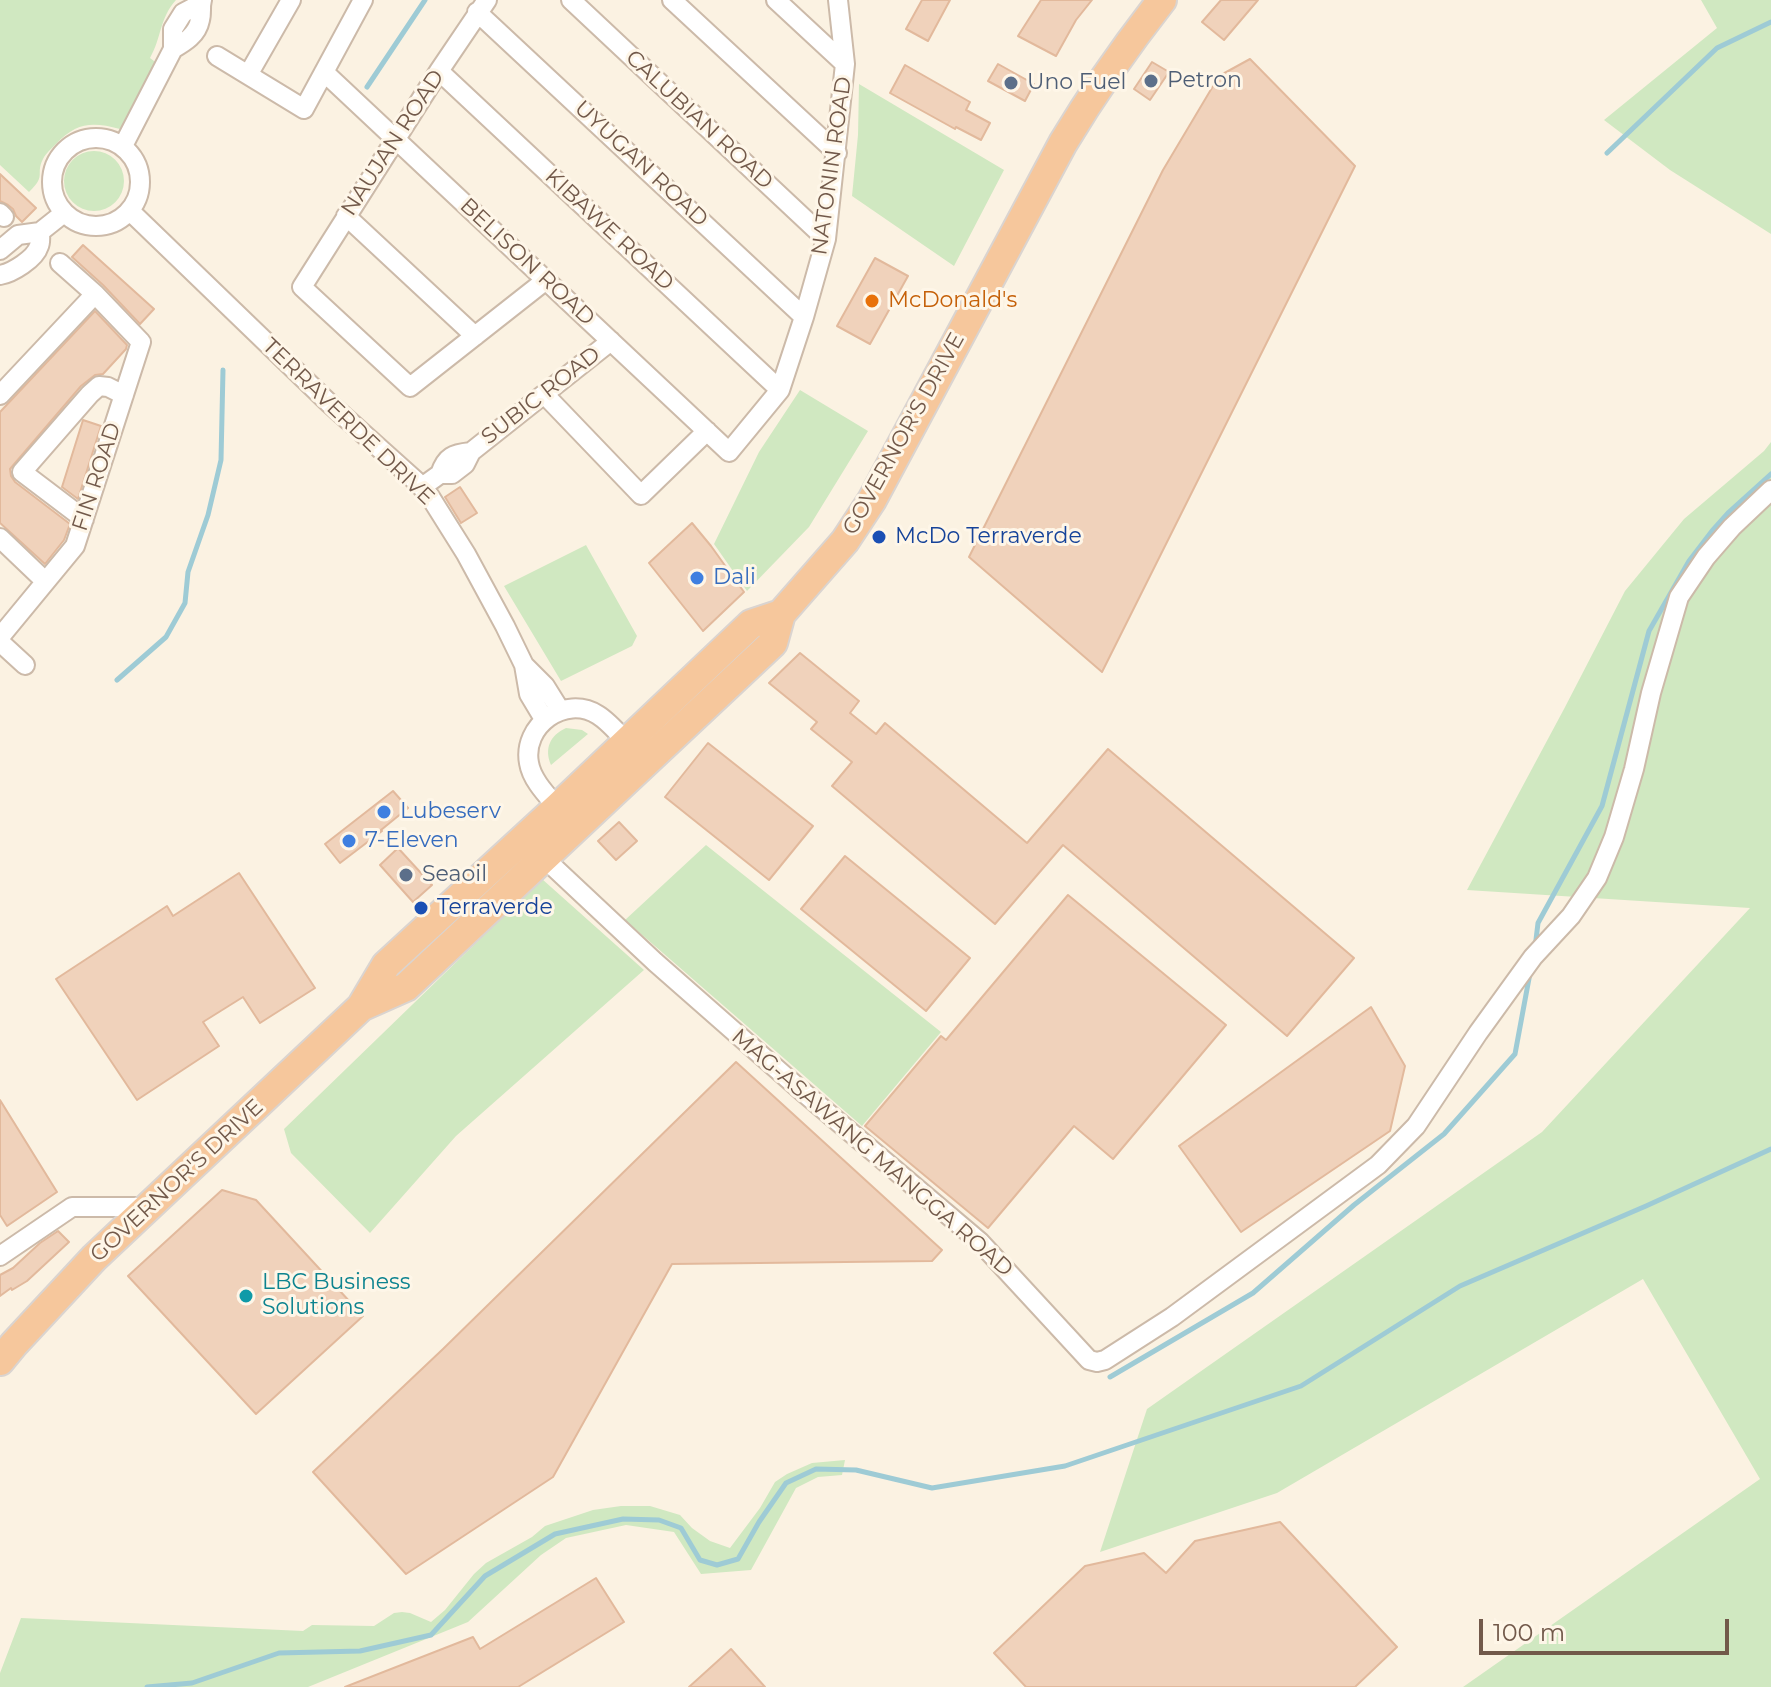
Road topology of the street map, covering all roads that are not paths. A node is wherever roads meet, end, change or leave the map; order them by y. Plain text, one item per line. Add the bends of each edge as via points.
1 (291, 0) edge
2 (363, 0) edge
3 (571, 0) edge
4 (672, 0) edge
5 (776, 0) edge
6 (838, 0) edge
7 (1162, 0) edge
8 (201, 2) edge
9 (482, 6) edge
10 (217, 56) dead end
11 (845, 64) junction
12 (439, 71) junction
13 (324, 72) junction
14 (248, 75) junction
15 (396, 139) junction
16 (123, 146) junction
17 (837, 153) junction
18 (130, 211) junction
19 (64, 213) junction
20 (346, 216) junction
21 (40, 232) junction
22 (826, 239) junction
23 (0, 250) edge
24 (60, 263) dead end
25 (0, 275) edge
26 (546, 280) junction
27 (95, 294) junction
28 (804, 317) junction
29 (475, 336) junction
30 (611, 341) junction
31 (780, 390) junction
32 (0, 395) edge
33 (124, 395) junction
34 (545, 395) junction
35 (707, 431) junction
36 (729, 452) joint
37 (422, 487) junction
38 (1771, 490) edge
39 (84, 519) junction
40 (0, 538) edge
41 (45, 581) junction
42 (0, 640) edge
43 (25, 665) dead end
44 (552, 715) junction
45 (636, 752) junction
46 (566, 818) junction
47 (544, 858) junction
48 (361, 1007) junction
49 (148, 1207) junction
50 (0, 1256) edge
51 (0, 1361) edge

1 - 14 street
2 - 13 street
3 - 22 street, CALUBIAN ROAD
4 - 17 street
5 - 11 street
6 - 11 street, NATONIN ROAD
7 - 45 highway, GOVERNOR'S DRIVE via 1063,143 900,450 845,541 781,614 773,643
8 - 16 street via 200,20 190,40 173,49
9 - 12 street, NAUJAN ROAD
9 - 28 street, UYUGAN ROAD
10 - 14 street
11 - 17 street, NATONIN ROAD
12 - 15 street, NAUJAN ROAD
12 - 31 street, KIBAWE ROAD
13 - 14 street via 304,109
13 - 15 street, BELISON ROAD
15 - 20 street, NAUJAN ROAD
15 - 26 street, BELISON ROAD
16 - 18 street via 140,170 138,199
16 - 19 street via 86,139 64,151 52,175 52,189
17 - 22 street, NATONIN ROAD
18 - 19 street via 104,226 90,226
18 - 37 street, TERRAVERDE DRIVE
19 - 21 street
20 - 29 street
20 - 29 street, NAUJAN ROAD via 302,287 410,387
21 - 23 street via 18,235
21 - 25 street via 39,247 28,259
22 - 28 street, NATONIN ROAD
24 - 27 street
26 - 29 street
26 - 30 street, BELISON ROAD
27 - 32 street
27 - 33 street, FIN ROAD via 141,342
28 - 31 street, NATONIN ROAD
30 - 34 street, SUBIC ROAD
30 - 35 street, BELISON ROAD
31 - 36 street, NATONIN ROAD
33 - 39 street, FIN ROAD
33 - 39 street via 99,386 22,472
34 - 35 street via 641,495
34 - 37 street, SUBIC ROAD via 471,452 444,462 440,474
35 - 36 street, BELISON ROAD
37 - 44 street, TERRAVERDE DRIVE via 466,554 524,665 529,694
38 - 47 street, MAG-ASAWANG MANGGA ROAD via 1706,557 1679,597 1634,769 1597,878 1533,957 1416,1126 1378,1165 1105,1360 1089,1360 980,1242 689,992
39 - 41 street, FIN ROAD via 75,546
40 - 41 street
41 - 42 street, FIN ROAD
42 - 43 street
44 - 45 street via 573,708 599,715
44 - 46 street via 534,731 528,760 532,775
45 - 46 highway, GOVERNOR'S DRIVE
46 - 47 highway, GOVERNOR'S DRIVE
46 - 48 highway, GOVERNOR'S DRIVE via 386,965
47 - 48 highway, GOVERNOR'S DRIVE via 406,987
48 - 49 highway, GOVERNOR'S DRIVE
49 - 50 street via 72,1207
49 - 51 highway, GOVERNOR'S DRIVE

